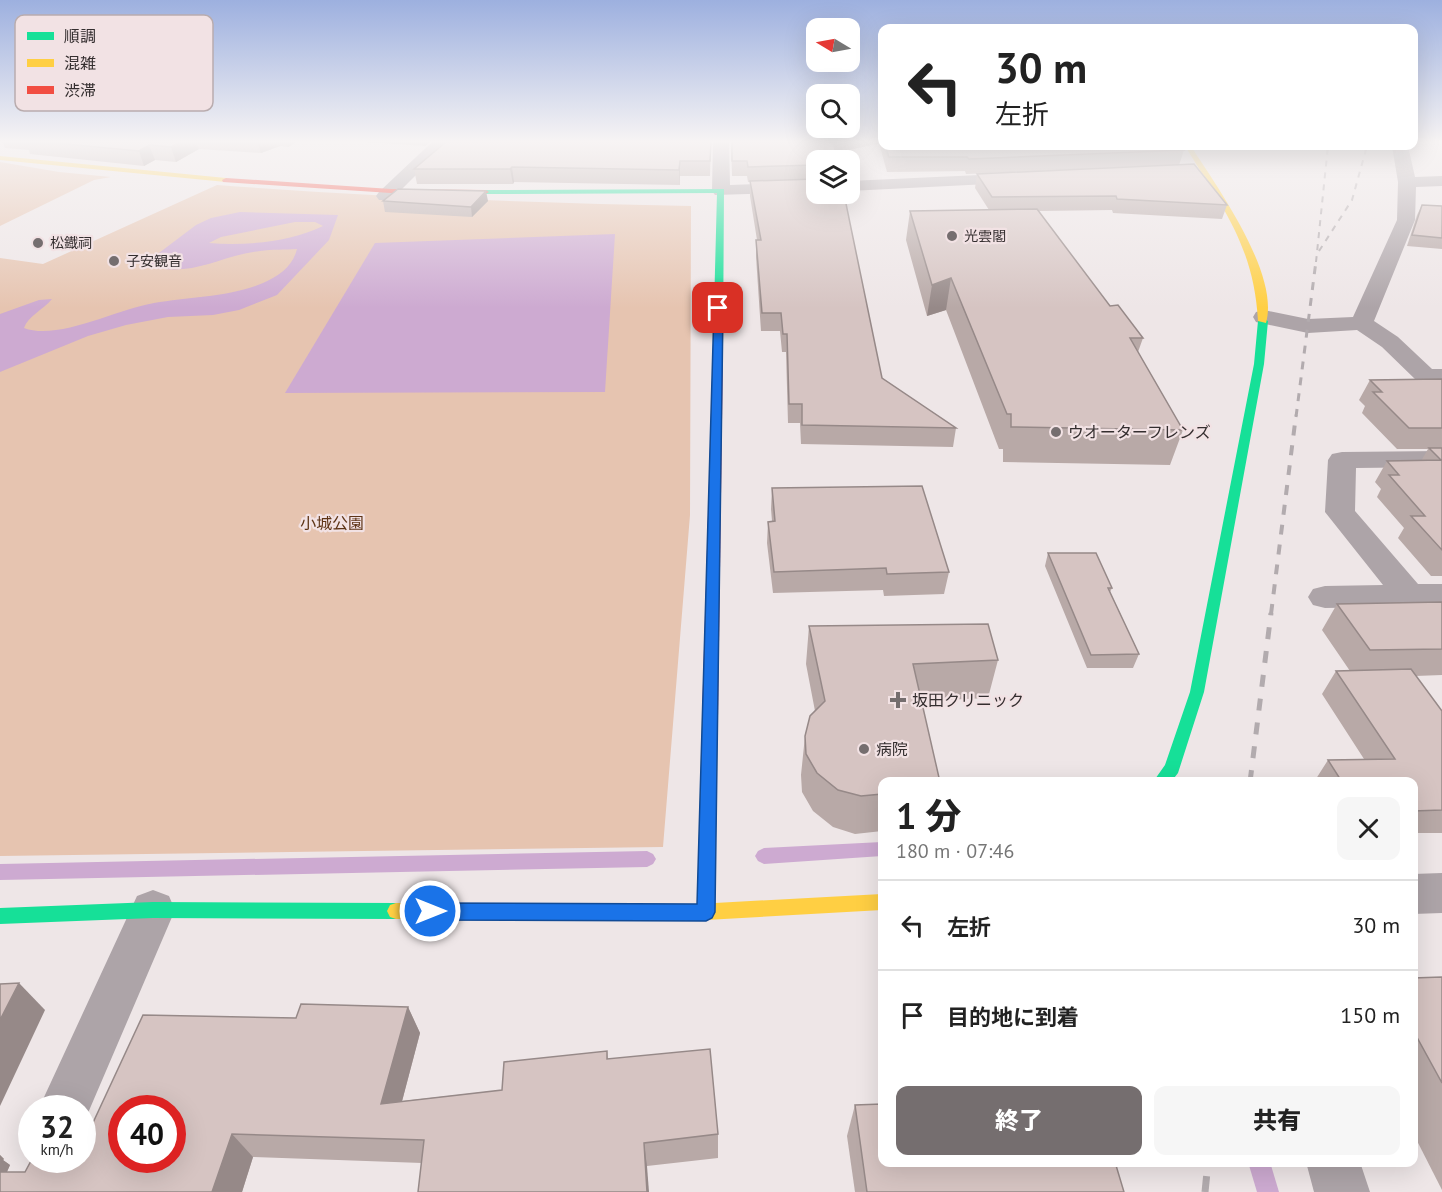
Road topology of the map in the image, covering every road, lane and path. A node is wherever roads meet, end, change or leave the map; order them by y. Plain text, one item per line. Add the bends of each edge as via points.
1 (721, 197) edge
2 (1219, 197) edge
3 (1407, 197) edge
4 (1264, 317) junction
5 (1362, 323) junction
6 (1437, 381) edge
7 (1442, 459) edge
8 (1409, 595) junction
9 (1442, 595) edge
10 (1325, 597) dead end
11 (1165, 777) edge
12 (1442, 893) edge
13 (1418, 894) edge
14 (878, 902) edge
15 (153, 910) junction
16 (706, 912) junction
17 (0, 916) edge
18 (71, 1095) edge
19 (1334, 1167) edge
20 (1342, 1192) edge

1 - 16 street
2 - 4 street via 1242,232 1259,275
3 - 5 street via 1406,220
4 - 5 street via 1308,326
4 - 11 street via 1259,364 1197,693 1172,768
5 - 6 street
7 - 8 street via 1342,460 1340,512
8 - 9 street
8 - 10 street
12 - 13 street
14 - 16 street
15 - 16 street
15 - 17 street
15 - 18 street
19 - 20 street

